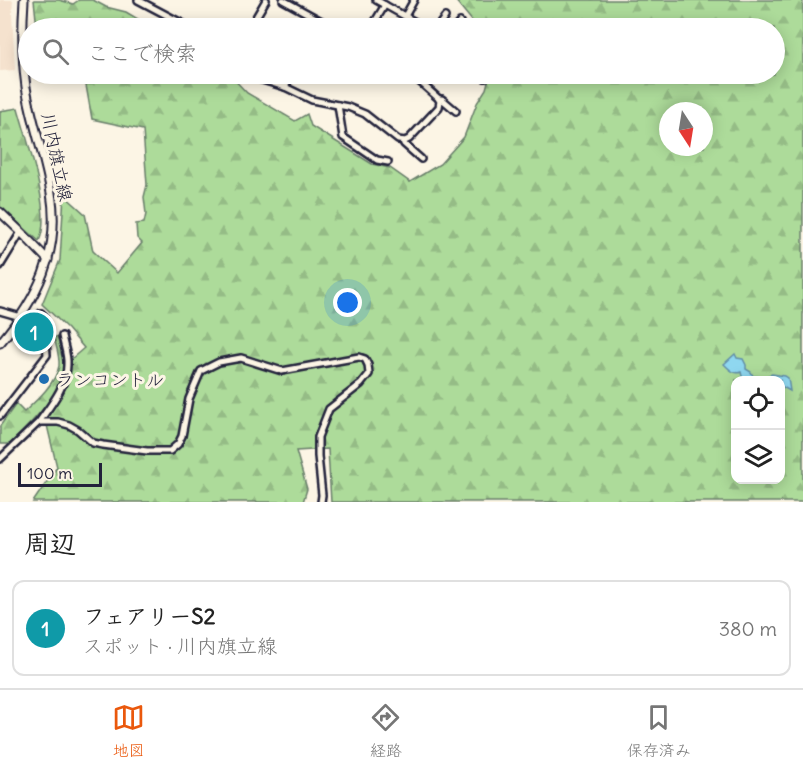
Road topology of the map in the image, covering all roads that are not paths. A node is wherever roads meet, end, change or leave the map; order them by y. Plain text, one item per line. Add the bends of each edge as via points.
1 (24, 0) edge
2 (138, 0) edge
3 (266, 0) edge
4 (283, 0) edge
5 (376, 0) edge
6 (414, 0) edge
7 (385, 5) junction
8 (23, 18) edge
9 (172, 18) edge
10 (256, 18) edge
11 (316, 18) edge
12 (377, 18) edge
13 (407, 18) joint
14 (26, 84) edge
15 (275, 84) edge
16 (287, 84) edge
17 (422, 84) edge
18 (285, 87) junction
19 (439, 99) junction
20 (338, 105) junction
21 (456, 111) dead end
22 (403, 141) junction
23 (421, 159) dead end
24 (388, 162) dead end
25 (0, 212) edge
26 (21, 232) junction
27 (48, 260) junction
28 (0, 266) edge
29 (0, 311) edge
30 (21, 317) junction
31 (13, 328) junction
32 (62, 336) dead end
33 (0, 343) edge
34 (0, 416) edge
35 (39, 422) junction
36 (0, 459) edge
37 (321, 502) edge

1 - 8 street, 川内旗立線
2 - 9 street
3 - 10 street
4 - 11 street
5 - 7 street
6 - 13 street
7 - 12 street
7 - 13 street
14 - 27 street, 川内旗立線 via 52,203
15 - 18 street
16 - 18 street
17 - 19 street
18 - 20 street via 312,100
19 - 21 street
19 - 22 street via 439,107
20 - 22 street via 365,114
20 - 24 street via 343,137 377,160
22 - 23 street
25 - 26 street
26 - 27 street
26 - 28 street
27 - 30 street, 川内旗立線
29 - 30 street
30 - 31 street, 川内旗立線
31 - 33 street, 川内旗立線
31 - 34 street via 23,335 41,314 44,316 47,355
32 - 35 street via 66,375
35 - 36 street
35 - 37 street via 69,425 103,446 170,451 182,436 189,399 201,371 219,362 242,358 282,371 359,357 368,364 369,374 329,409 318,437

